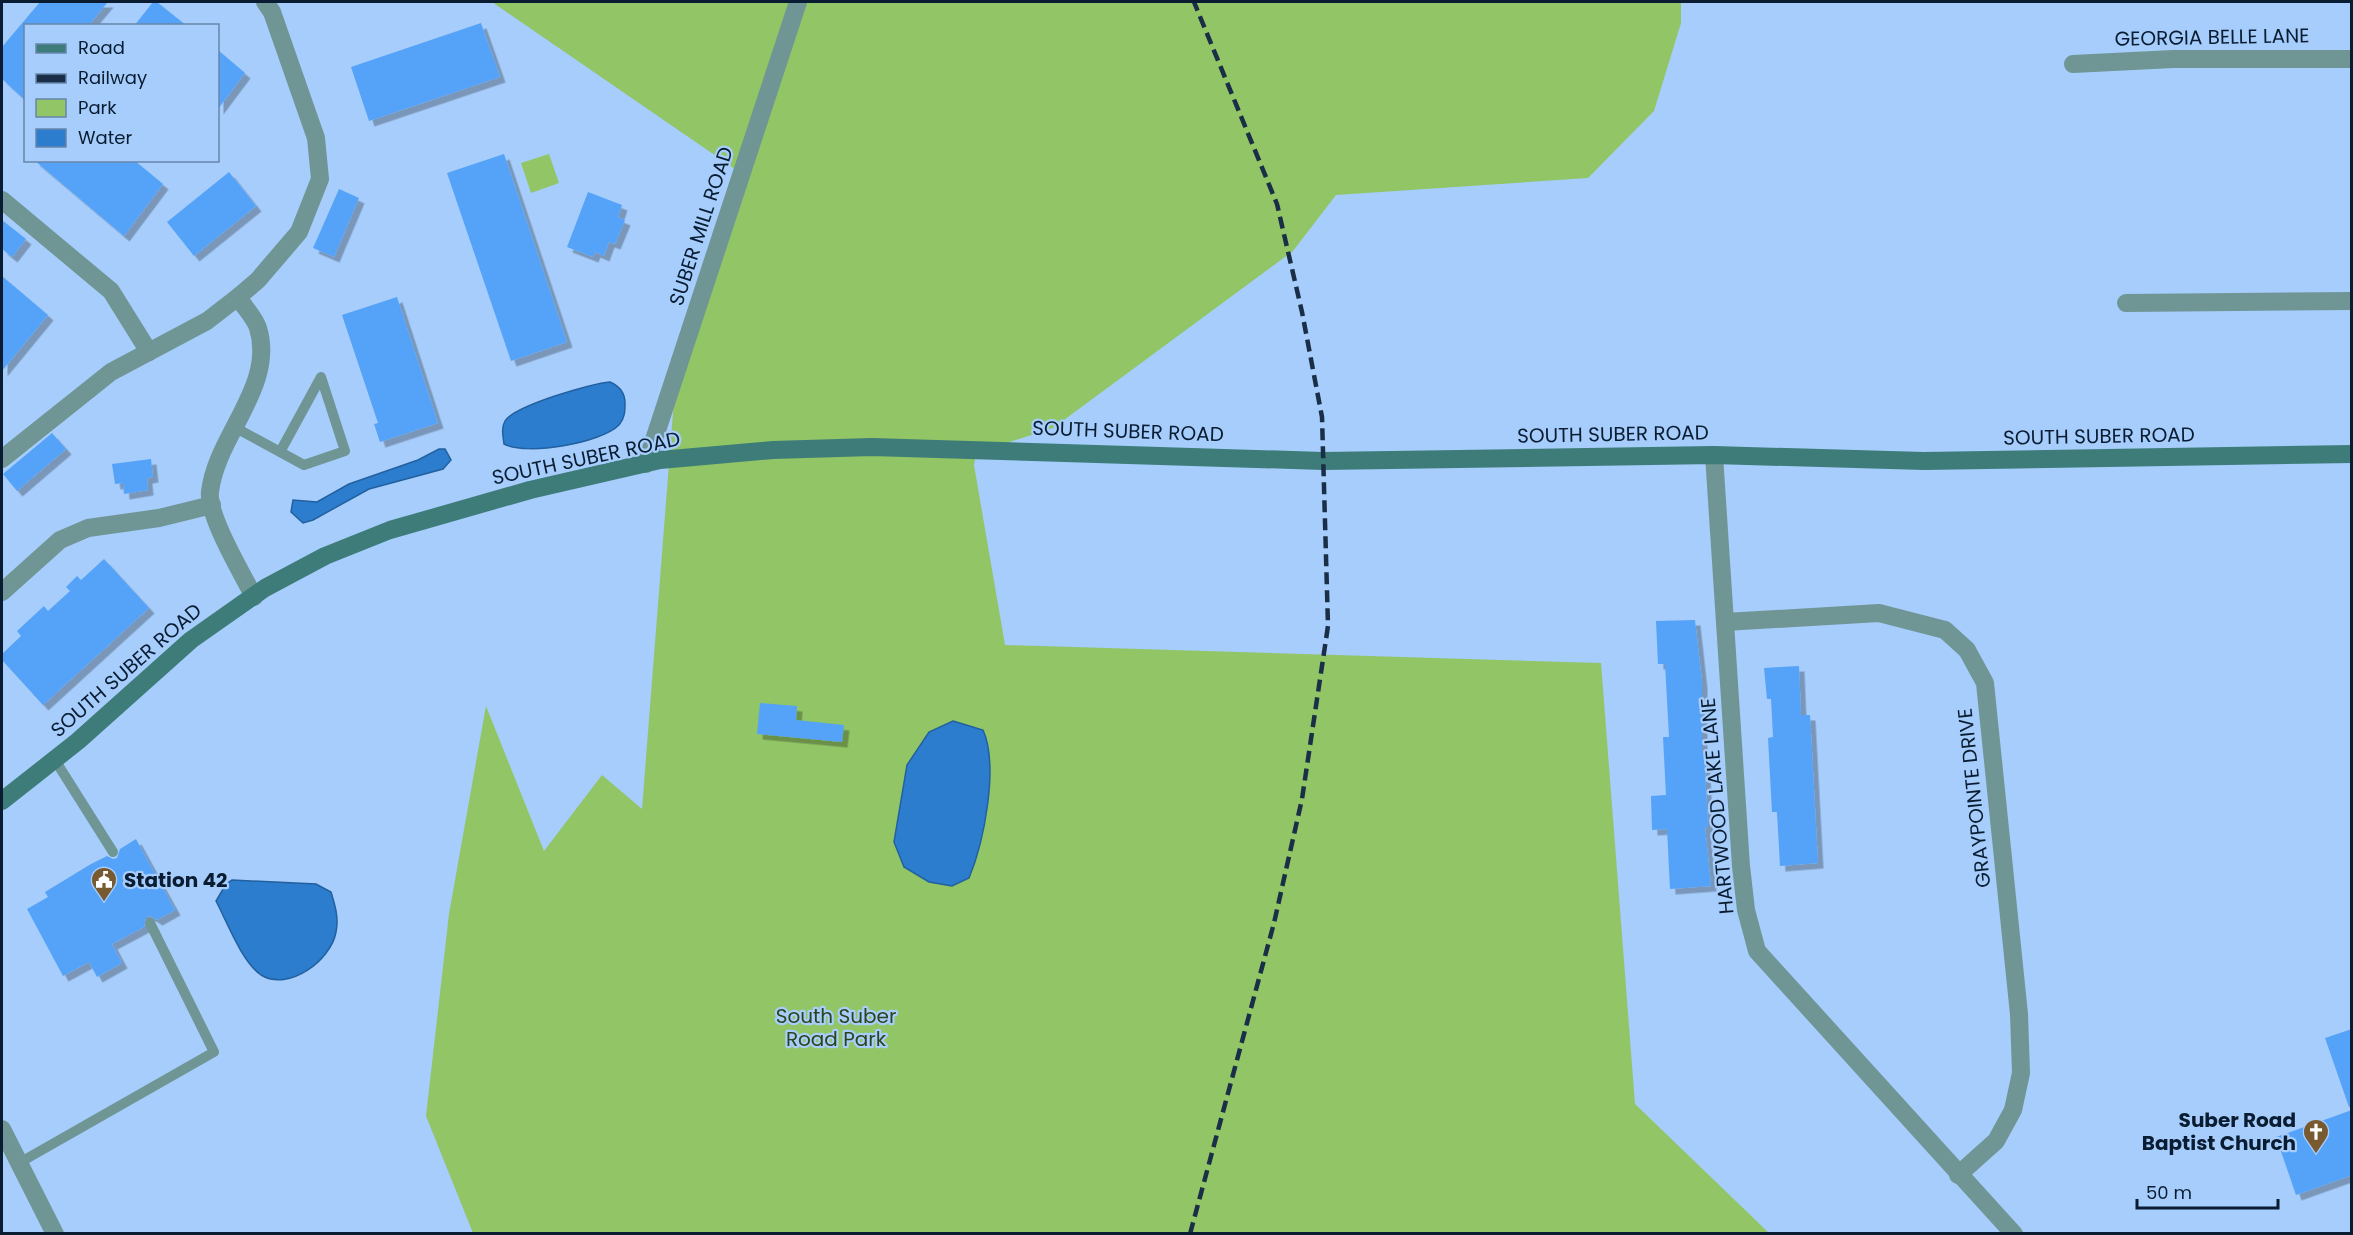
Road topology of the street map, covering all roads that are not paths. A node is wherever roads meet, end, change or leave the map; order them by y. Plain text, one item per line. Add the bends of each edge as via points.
1 (265, 2) edge
2 (798, 2) edge
3 (2352, 59) edge
4 (2073, 63) dead end
5 (2, 200) edge
6 (238, 297) junction
7 (2352, 301) edge
8 (2126, 303) dead end
9 (149, 352) junction
10 (236, 428) junction
11 (280, 452) junction
12 (2352, 454) edge
13 (1714, 455) junction
14 (2, 459) edge
15 (646, 464) junction
16 (212, 505) junction
17 (2, 592) edge
18 (254, 597) junction
19 (1725, 621) junction
20 (55, 760) junction
21 (2, 801) edge
22 (113, 852) dead end
23 (150, 923) dead end
24 (2, 1129) edge
25 (19, 1163) junction
26 (1958, 1175) junction
27 (55, 1233) edge
28 (2014, 1233) edge

1 - 6 street via 272,12 316,138 321,179 299,232
2 - 15 street, SUBER MILL ROAD
3 - 4 street, GEORGIA BELLE LANE
5 - 9 street via 111,291
6 - 9 street via 207,321
6 - 10 street via 258,326 263,357
7 - 8 street
9 - 14 street via 111,372
10 - 11 lane
10 - 16 street via 216,467 209,494
11 - 11 lane via 304,465 345,451 321,377
12 - 13 street, SOUTH SUBER ROAD via 1923,461
13 - 15 street, SOUTH SUBER ROAD via 1323,461 872,447 773,450
13 - 19 street, HARTWOOD LAKE LANE
15 - 18 street, SOUTH SUBER ROAD via 530,490 390,530 325,556
16 - 17 street via 159,518 88,528 60,540
16 - 18 street
18 - 20 street, SOUTH SUBER ROAD via 191,640
19 - 26 street, HARTWOOD LAKE LANE via 1741,866 1746,910 1757,951
19 - 26 street, GRAYPOINTE DRIVE via 1879,613 1946,630 1967,650 1985,683 2019,1014 2021,1073 2013,1110 1996,1141
20 - 21 street, SOUTH SUBER ROAD
20 - 22 lane
23 - 25 lane via 214,1052
24 - 25 street
25 - 27 street
26 - 28 street, HARTWOOD LAKE LANE

